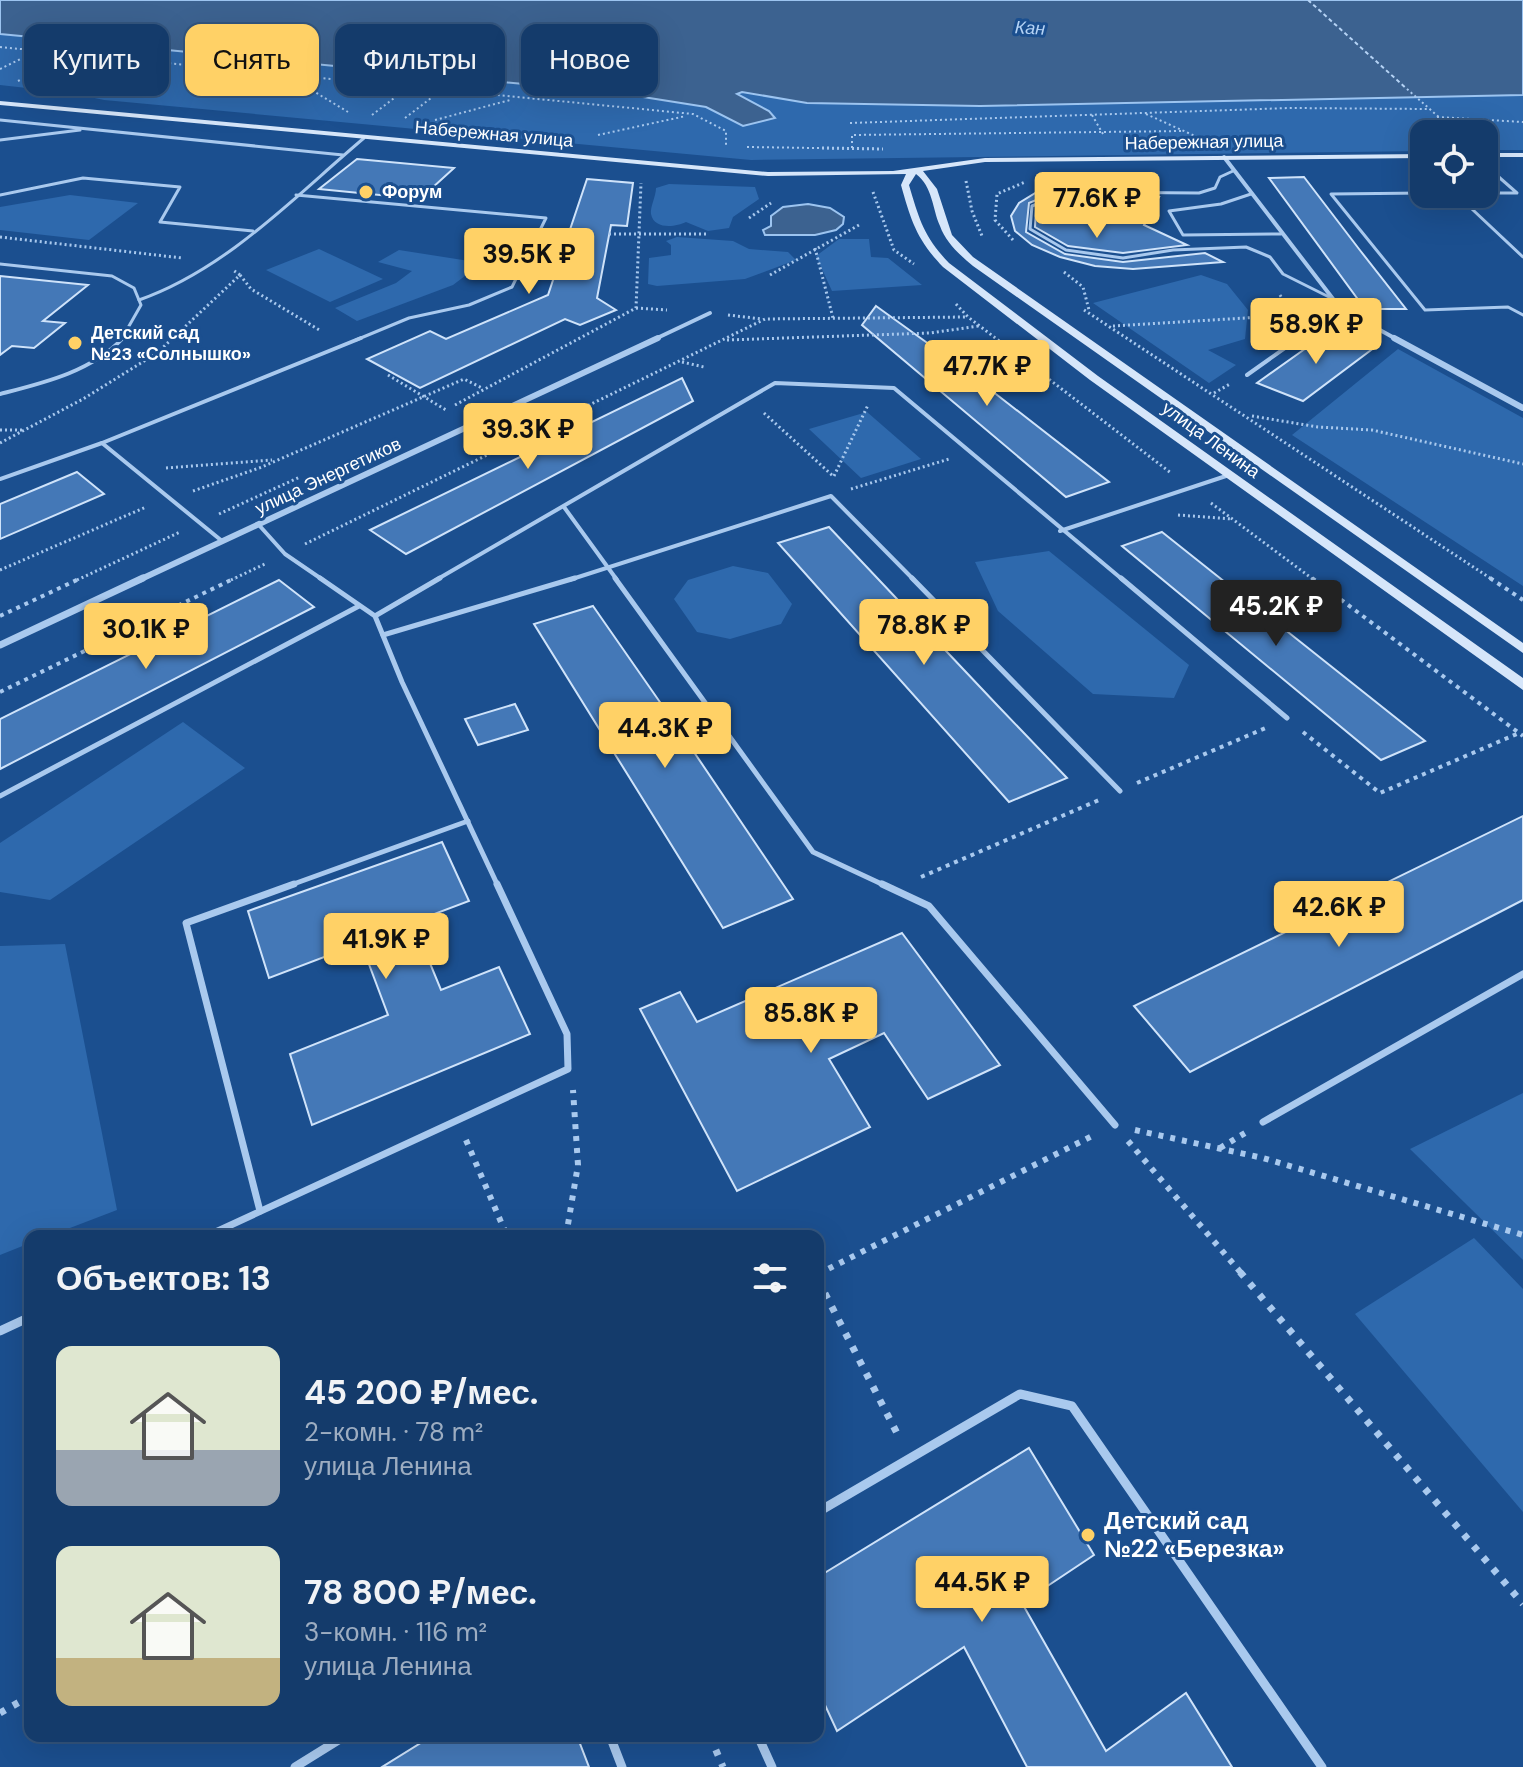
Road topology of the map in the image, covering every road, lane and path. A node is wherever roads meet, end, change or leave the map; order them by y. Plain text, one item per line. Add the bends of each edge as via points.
1 (0, 47) edge
2 (24, 49) edge
3 (24, 57) edge
4 (0, 69) edge
5 (24, 78) edge
6 (18, 81) dead end
7 (1407, 89) dead end
8 (0, 93) edge
9 (319, 94) edge
10 (397, 96) edge
11 (434, 96) edge
12 (495, 96) edge
13 (517, 98) junction
14 (0, 103) edge
15 (1427, 109) junction
16 (349, 113) dead end
17 (1143, 113) junction
18 (693, 114) junction
19 (372, 115) dead end
20 (1092, 115) junction
21 (1437, 117) junction
22 (405, 118) dead end
23 (0, 120) edge
24 (1441, 120) edge
25 (434, 121) dead end
26 (1523, 122) edge
27 (850, 123) dead end
28 (87, 129) junction
29 (373, 129) junction
30 (1182, 131) junction
31 (1101, 132) junction
32 (959, 133) junction
33 (1022, 133) junction
34 (597, 136) dead end
35 (1195, 136) dead end
36 (364, 138) junction
37 (0, 140) edge
38 (1106, 140) dead end
39 (961, 141) dead end
40 (1025, 141) dead end
41 (726, 147) dead end
42 (852, 148) dead end
43 (343, 155) junction
44 (1498, 155) edge
45 (1523, 155) edge
46 (1410, 156) edge
47 (1224, 157) junction
48 (954, 162) junction
49 (875, 164) junction
50 (916, 171) junction
51 (1233, 171) junction
52 (847, 174) junction
53 (1032, 176) dead end
54 (1498, 176) edge
55 (972, 177) dead end
56 (1020, 177) dead end
57 (641, 183) dead end
58 (932, 184) junction
59 (1410, 193) edge
60 (1498, 193) edge
61 (1517, 193) junction
62 (1523, 193) edge
63 (1251, 194) junction
64 (0, 195) edge
65 (296, 195) junction
66 (909, 197) junction
67 (771, 203) dead end
68 (1471, 208) edge
69 (749, 218) dead end
70 (859, 225) dead end
71 (253, 231) junction
72 (609, 234) dead end
73 (708, 234) dead end
74 (1281, 234) junction
75 (639, 235) junction
76 (985, 245) dead end
77 (815, 248) junction
78 (1523, 257) edge
79 (0, 264) edge
80 (1059, 269) dead end
81 (240, 275) dead end
82 (770, 275) dead end
83 (1329, 297) junction
84 (139, 300) junction
85 (1074, 308) dead end
86 (1340, 308) junction
87 (1089, 310) junction
88 (710, 313) dead end
89 (1523, 315) edge
90 (968, 317) dead end
91 (833, 318) junction
92 (1323, 321) junction
93 (979, 326) dead end
94 (1112, 326) junction
95 (726, 340) junction
96 (343, 345) junction
97 (1012, 351) dead end
98 (682, 362) junction
99 (704, 367) dead end
100 (960, 367) dead end
101 (388, 375) dead end
102 (1247, 375) dead end
103 (877, 387) junction
104 (483, 388) junction
105 (0, 394) edge
106 (418, 395) junction
107 (749, 398) junction
108 (1523, 408) edge
109 (446, 410) junction
110 (1247, 416) junction
111 (432, 417) dead end
112 (0, 430) edge
113 (23, 430) dead end
114 (102, 443) junction
115 (969, 453) junction
116 (277, 460) junction
117 (1523, 464) edge
118 (129, 466) junction
119 (1229, 475) junction
120 (301, 476) dead end
121 (834, 476) junction
122 (0, 479) edge
123 (849, 490) junction
124 (831, 496) junction
125 (168, 498) junction
126 (564, 507) junction
127 (200, 523) junction
128 (258, 524) junction
129 (1060, 531) junction
130 (222, 541) junction
131 (285, 554) junction
132 (610, 568) junction
133 (0, 570) edge
134 (1523, 600) edge
135 (359, 606) junction
136 (0, 616) edge
137 (375, 616) junction
138 (383, 635) junction
139 (0, 645) edge
140 (1523, 649) edge
141 (1523, 685) edge
142 (0, 692) edge
143 (1287, 718) junction
144 (1519, 733) dead end
145 (1120, 791) junction
146 (0, 796) edge
147 (468, 821) junction
148 (894, 888) junction
149 (1523, 974) edge
150 (568, 1069) junction
151 (458, 1120) junction
152 (1263, 1122) joint
153 (1115, 1125) junction
154 (1220, 1148) junction
155 (260, 1211) junction
156 (220, 1230) edge
157 (504, 1230) edge
158 (567, 1230) edge
159 (1523, 1235) edge
160 (824, 1271) edge
161 (824, 1292) edge
162 (24, 1320) edge
163 (0, 1331) edge
164 (910, 1458) junction
165 (824, 1508) edge
166 (1523, 1604) edge
167 (24, 1699) edge
168 (0, 1713) edge
169 (335, 1742) edge
170 (612, 1742) edge
171 (713, 1742) edge
172 (761, 1742) edge
173 (295, 1767) edge
174 (622, 1767) edge
175 (723, 1767) edge
176 (772, 1767) edge
177 (1322, 1767) edge

1 - 2 path
3 - 4 path
5 - 6 path
7 - 15 path
8 - 29 main road, Набережная улица
9 - 16 path
10 - 19 path
11 - 22 path
12 - 13 path
13 - 18 path
13 - 25 path
14 - 36 main road, Набережная улица
15 - 17 path
15 - 21 path
17 - 20 path
17 - 30 path
18 - 34 path
18 - 41 path via 726,131
20 - 27 path
20 - 31 path
21 - 24 path
21 - 26 path
23 - 28 lane
28 - 37 lane
28 - 43 lane
29 - 36 main road
29 - 49 main road, Набережная улица via 738,163
30 - 31 path
30 - 35 path
31 - 33 path
31 - 38 path
32 - 33 path
32 - 39 path
32 - 42 path via 852,135
33 - 40 path
36 - 43 lane
36 - 52 main road, Набережная улица via 724,172
43 - 65 lane
44 - 45 main road
46 - 47 main road, Набережная улица
47 - 48 main road, Набережная улица
47 - 51 street
48 - 49 main road, Набережная улица
48 - 50 main road
48 - 58 main road via 935,174
49 - 50 main road
50 - 52 main road, Набережная улица
50 - 58 main road, улица Ленина
50 - 66 main road, улица Ленина via 905,185
51 - 63 street
51 - 83 lane via 1220,177 1215,188 1199,193 1067,192 1032,206 1030,229 1066,250 1123,258 1246,247 1270,257 1283,274
52 - 66 main road via 894,184
53 - 56 path
54 - 61 lane
55 - 76 path via 966,180
57 - 75 path
58 - 140 main road, улица Ленина via 948,235 970,259
59 - 89 lane via 1331,194 1425,310 1508,307
60 - 61 lane
61 - 62 lane
63 - 74 street
63 - 74 lane via 1221,205 1169,211 1183,235
64 - 71 lane via 83,178 180,187 160,222
65 - 71 lane
65 - 96 lane via 546,218 512,287 469,305 409,318
66 - 119 main road, улица Ленина via 920,236 946,265
67 - 69 path
68 - 78 lane
70 - 77 path
71 - 84 lane via 173,288
72 - 75 path
73 - 75 path
74 - 83 street
75 - 104 path via 636,308
77 - 82 path
77 - 91 path
79 - 84 lane via 112,276 134,288
80 - 87 path via 1083,287
81 - 96 path via 251,289
83 - 86 street
84 - 105 lane via 127,333 97,360
85 - 87 path
86 - 92 lane
86 - 108 street
87 - 94 path
88 - 128 street, улица Энергетиков
90 - 91 path
91 - 95 path via 765,319
92 - 94 path via 1293,314
92 - 102 lane
93 - 95 path via 930,333
94 - 110 path
95 - 98 path
96 - 114 lane
97 - 100 path
98 - 99 path
98 - 131 path
101 - 106 path
103 - 107 lane via 775,383
103 - 115 lane via 894,388
103 - 121 path
104 - 106 path via 464,379
104 - 109 path
106 - 109 path
106 - 116 path
107 - 121 path
107 - 126 lane
109 - 111 path
110 - 117 path via 1372,430
110 - 134 path
112 - 113 path
114 - 118 lane
114 - 122 lane
115 - 123 path
115 - 129 lane
116 - 118 path
116 - 125 path
118 - 125 lane
119 - 129 lane
119 - 141 main road, улица Ленина
120 - 127 path
121 - 123 path
123 - 124 path
124 - 132 lane
124 - 145 lane
125 - 127 lane
125 - 133 path
126 - 132 lane
126 - 137 lane
127 - 130 lane
127 - 136 path
128 - 130 street, улица Энергетиков
128 - 131 lane
129 - 143 lane
130 - 139 street, улица Энергетиков
131 - 135 lane
131 - 142 path
132 - 138 lane
132 - 148 lane via 813,852
135 - 137 lane
135 - 146 lane
137 - 138 lane
138 - 147 lane
143 - 144 path via 1380,793
143 - 145 path
145 - 148 path
147 - 150 lane via 567,1034
147 - 155 lane via 186,923
148 - 153 lane via 929,906
149 - 152 lane
150 - 151 lane
150 - 158 path via 578,1165
151 - 155 lane
151 - 157 path
152 - 154 path
153 - 154 path
153 - 160 path
153 - 166 path
154 - 159 path
155 - 156 lane
161 - 164 path
162 - 163 lane
164 - 165 lane
164 - 177 lane via 1020,1394 1072,1406
167 - 168 path
169 - 173 lane
170 - 174 lane
171 - 175 path
172 - 176 lane

